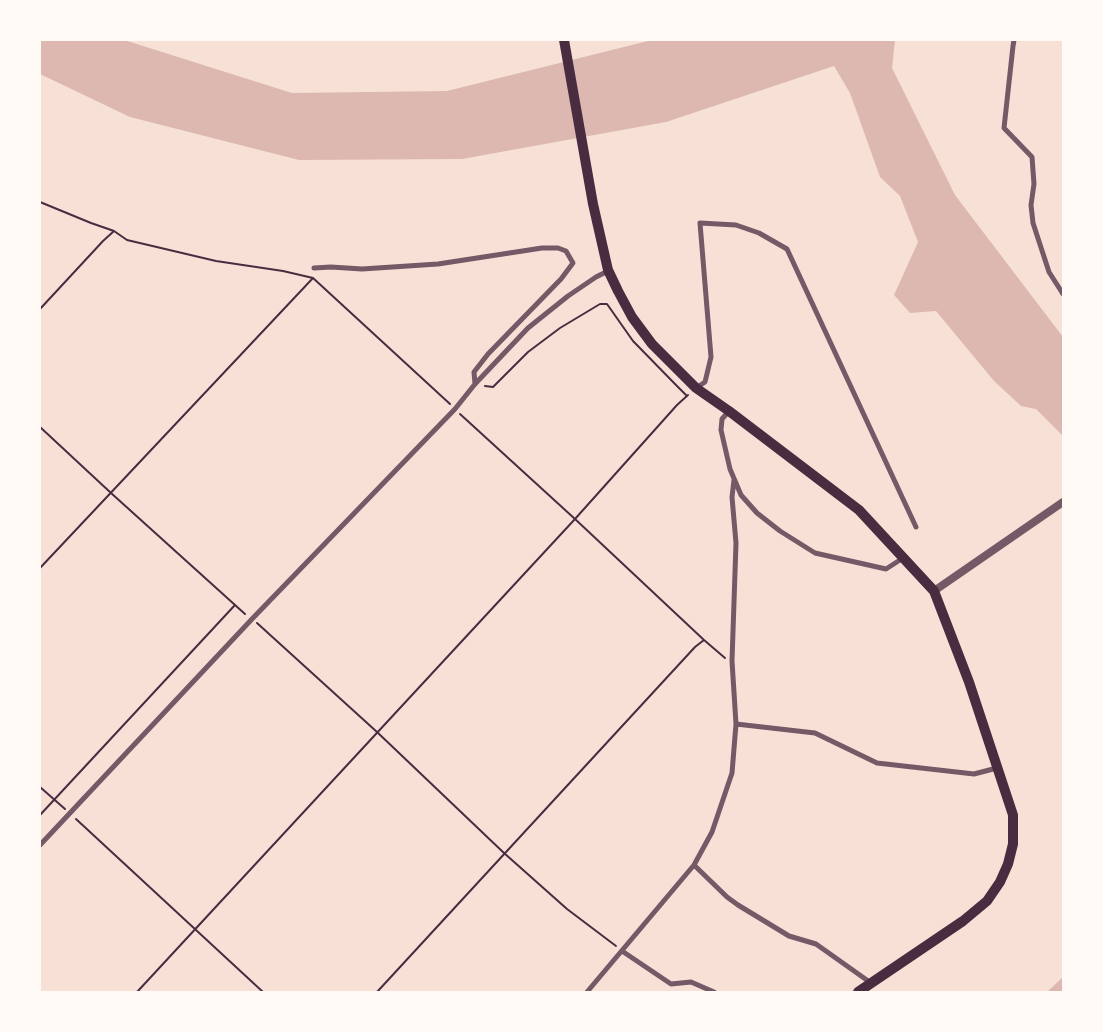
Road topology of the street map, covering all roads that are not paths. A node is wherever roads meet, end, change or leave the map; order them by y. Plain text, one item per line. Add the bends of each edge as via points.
1 (564, 40) edge
2 (1014, 40) edge
3 (314, 268) dead end
4 (608, 270) junction
5 (1063, 294) edge
6 (475, 384) junction
7 (696, 388) junction
8 (728, 411) junction
9 (734, 480) junction
10 (1063, 502) edge
11 (916, 527) dead end
12 (903, 557) junction
13 (934, 591) junction
14 (736, 724) junction
15 (997, 768) junction
16 (40, 845) edge
17 (694, 865) junction
18 (622, 951) junction
19 (871, 983) junction
20 (587, 992) edge
21 (714, 992) edge
22 (858, 992) edge

1 - 4 main road
2 - 5 street via 1004,128 1032,157 1033,223 1049,272
3 - 6 street via 362,269 438,264 542,248 566,251 573,263 488,354 474,372
4 - 6 street via 528,328
4 - 7 main road via 632,318 652,344
6 - 16 street
7 - 8 main road
7 - 11 street via 705,382 711,357 700,223 736,225 759,233 787,249
8 - 9 street via 720,430
8 - 12 main road via 859,510
9 - 12 street via 741,495 757,513 815,553 886,569
9 - 14 street via 732,497 736,543 732,661
10 - 13 street
12 - 13 main road
13 - 15 main road
14 - 15 street via 815,733 877,763 974,774
14 - 17 street via 732,773 712,832
15 - 19 main road via 1013,815 1013,844 1000,882 987,901 963,920
17 - 18 street
17 - 19 street via 738,905 790,936 816,944
18 - 20 street
18 - 21 street via 671,984 691,982
19 - 22 main road

